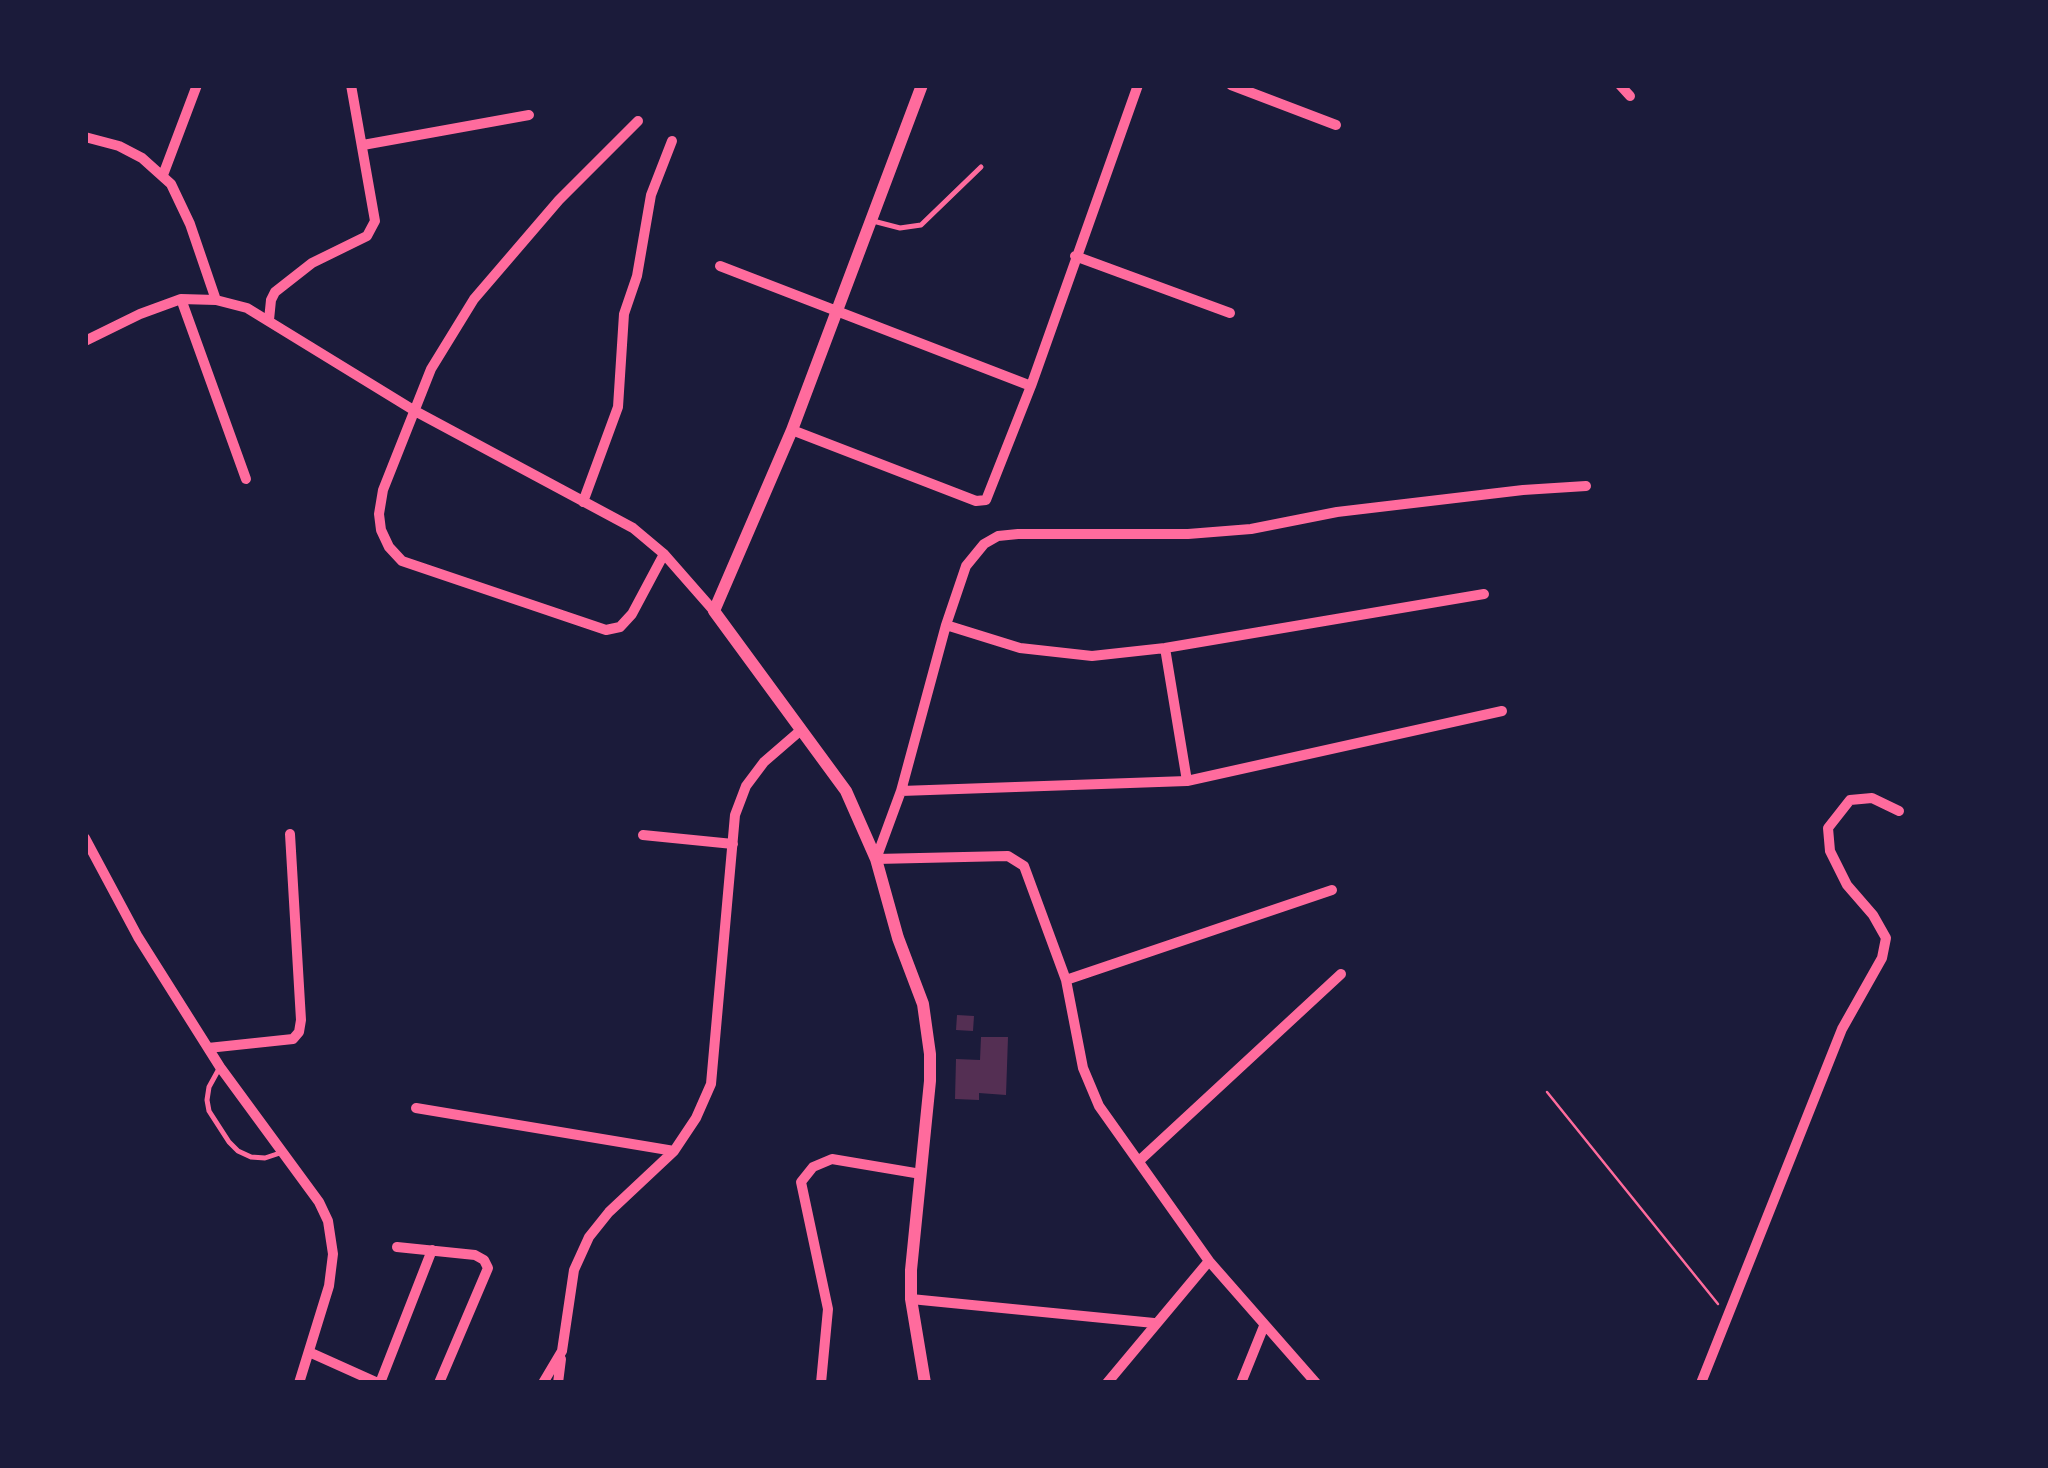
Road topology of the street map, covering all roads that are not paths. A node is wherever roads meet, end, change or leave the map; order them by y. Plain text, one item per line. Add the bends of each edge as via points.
1 (196, 85) edge
2 (351, 85) edge
3 (922, 85) edge
4 (1138, 85) edge
5 (1231, 85) edge
6 (1620, 85) edge
7 (1630, 96) dead end
8 (529, 115) dead end
9 (638, 121) dead end
10 (1336, 125) dead end
11 (85, 136) edge
12 (672, 142) dead end
13 (363, 146) junction
14 (982, 167) dead end
15 (162, 175) junction
16 (870, 220) junction
17 (1075, 256) junction
18 (720, 266) dead end
19 (181, 300) junction
20 (216, 300) junction
21 (836, 313) junction
22 (1230, 313) dead end
23 (269, 320) junction
24 (85, 341) edge
25 (1031, 386) junction
26 (415, 411) junction
27 (792, 430) junction
28 (246, 479) dead end
29 (1586, 486) dead end
30 (583, 502) junction
31 (664, 554) junction
32 (1484, 594) dead end
33 (714, 611) junction
34 (946, 625) junction
35 (1165, 648) junction
36 (1502, 711) dead end
37 (801, 730) junction
38 (1187, 781) junction
39 (901, 791) junction
40 (1899, 811) dead end
41 (290, 834) dead end
42 (643, 835) dead end
43 (85, 838) edge
44 (734, 844) junction
45 (876, 859) junction
46 (1332, 890) dead end
47 (1341, 974) dead end
48 (1066, 980) junction
49 (208, 1048) junction
50 (220, 1067) junction
51 (416, 1108) dead end
52 (674, 1151) junction
53 (280, 1152) junction
54 (1139, 1162) junction
55 (921, 1174) junction
56 (397, 1247) dead end
57 (432, 1250) junction
58 (1208, 1261) junction
59 (911, 1299) junction
60 (1154, 1324) junction
61 (1264, 1326) junction
62 (562, 1350) junction
63 (309, 1352) junction
64 (299, 1383) edge
65 (379, 1383) edge
66 (439, 1383) edge
67 (543, 1383) edge
68 (558, 1383) edge
69 (821, 1383) edge
70 (925, 1383) edge
71 (1106, 1383) edge
72 (1240, 1383) edge
73 (1316, 1383) edge
74 (1701, 1383) edge

1 - 15 street
2 - 13 street
3 - 16 street
4 - 17 street
5 - 10 street
6 - 7 street
8 - 13 street
9 - 26 street via 492,275 431,370
11 - 15 street via 119,146
12 - 30 street via 651,195 624,314 618,407
13 - 23 street via 376,220 367,236 312,263 275,292
14 - 16 lane via 921,225 900,228
15 - 20 street via 190,224
16 - 21 street
17 - 22 street
17 - 25 street
18 - 21 street
19 - 20 street
19 - 24 street
19 - 28 street
20 - 23 street
21 - 25 street
21 - 27 street
23 - 26 street
25 - 27 street via 986,500
26 - 30 street
26 - 31 street via 379,514 389,547 402,560 606,630 632,614
27 - 33 street
29 - 34 street via 1204,533 998,536 966,566
30 - 31 street via 633,528
31 - 33 street
32 - 35 street
33 - 37 street
34 - 35 street via 1043,653 1092,656
34 - 39 street
35 - 38 street
36 - 38 street
37 - 44 street via 746,786
37 - 45 street via 846,791
38 - 39 street
39 - 45 street
40 - 74 street via 1872,798 1850,800 1828,828 1830,851 1847,885 1886,938 1882,958 1842,1030
41 - 49 street via 299,1032 293,1039
42 - 44 street
43 - 49 street
44 - 52 street via 711,1084
45 - 48 street via 1017,860 1029,876
45 - 55 street via 928,1026
46 - 48 street
47 - 54 street
48 - 54 street via 1090,1090
49 - 50 street
50 - 53 street
50 - 53 lane via 207,1100 229,1142 251,1157
51 - 52 street
52 - 62 street via 589,1237 574,1270
53 - 63 street via 319,1202 333,1254
54 - 58 street
55 - 59 street
55 - 69 street via 832,1158 800,1182 828,1309
56 - 57 street
57 - 65 street
57 - 66 street via 475,1255 488,1268
58 - 60 street
58 - 61 street
59 - 60 street
59 - 70 street
60 - 71 street
61 - 72 street
61 - 73 street
62 - 67 street
62 - 68 street
63 - 64 street
63 - 65 street

